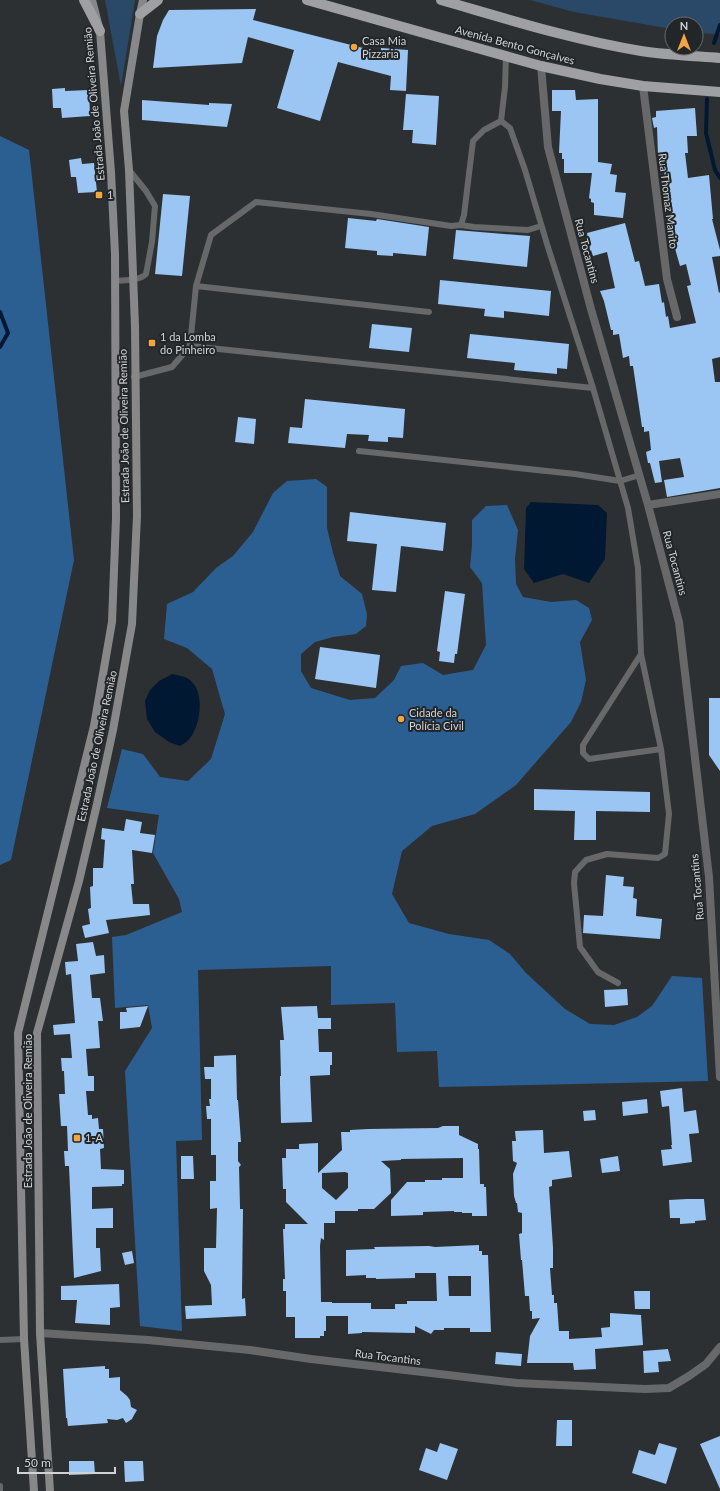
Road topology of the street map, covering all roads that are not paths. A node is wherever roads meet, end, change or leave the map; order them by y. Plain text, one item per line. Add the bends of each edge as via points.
1 (84, 0) edge
2 (92, 0) edge
3 (143, 0) edge
4 (158, 0) edge
5 (307, 0) edge
6 (441, 0) edge
7 (140, 14) junction
8 (100, 31) junction
9 (506, 56) junction
10 (720, 58) edge
11 (541, 66) junction
12 (643, 86) junction
13 (720, 92) edge
14 (501, 121) junction
15 (129, 170) junction
16 (461, 225) junction
17 (541, 226) junction
18 (133, 279) junction
19 (115, 281) junction
20 (196, 286) junction
21 (429, 312) dead end
22 (677, 317) dead end
23 (190, 346) junction
24 (134, 377) junction
25 (593, 388) junction
26 (358, 451) dead end
27 (640, 475) junction
28 (620, 481) junction
29 (720, 494) edge
30 (648, 505) junction
31 (641, 654) junction
32 (661, 749) junction
33 (618, 983) dead end
34 (720, 1077) edge
35 (40, 1333) junction
36 (24, 1339) junction
37 (0, 1340) edge
38 (720, 1347) edge
39 (0, 1486) edge
40 (0, 1491) edge
41 (34, 1491) edge
42 (50, 1491) edge

1 - 8 main road
2 - 8 main road, Estrada João de Oliveira Remião
3 - 7 main road, Estrada João de Oliveira Remião
4 - 7 main road
5 - 9 main road, Avenida Bento Gonçalves
6 - 10 main road, Avenida Bento Gonçalves via 578,38 641,51
7 - 15 main road, Estrada João de Oliveira Remião via 124,111
8 - 19 main road, Estrada João de Oliveira Remião via 111,172
9 - 11 main road, Avenida Bento Gonçalves
9 - 14 lane
11 - 12 main road, Avenida Bento Gonçalves
11 - 27 street, Rua Tocantins via 548,146 591,309
12 - 13 main road, Avenida Bento Gonçalves
12 - 22 street, Rua Thomaz Manito via 667,279
14 - 16 lane via 484,130 472,141
14 - 17 lane via 510,128
15 - 18 main road, Estrada João de Oliveira Remião
15 - 18 lane via 155,206 146,274
16 - 17 lane via 528,230
16 - 20 lane via 451,226 371,214 256,202 211,235
17 - 25 lane
18 - 19 lane
18 - 24 main road, Estrada João de Oliveira Remião
19 - 36 main road, Estrada João de Oliveira Remião via 116,518 112,622 94,726 18,1033
20 - 21 lane
20 - 23 lane
23 - 24 lane via 172,367
23 - 25 lane
24 - 35 main road, Estrada João de Oliveira Remião via 136,516 132,624 114,730 79,881 37,1033
25 - 28 lane
26 - 28 lane
27 - 28 lane
27 - 30 street, Rua Tocantins
28 - 31 lane via 628,508 638,568
29 - 30 street
30 - 34 street, Rua Tocantins via 679,622 709,877
31 - 32 lane
31 - 32 lane via 583,745 583,753 589,759
32 - 33 lane via 669,814 665,854 658,858 607,854 586,860 575,872 580,947 598,972
35 - 38 street, Rua Tocantins via 250,1350 517,1384 646,1389 669,1388 706,1364
35 - 42 main road, Estrada João de Oliveira Remião
36 - 37 lane
36 - 41 main road, Estrada João de Oliveira Remião
39 - 40 lane

